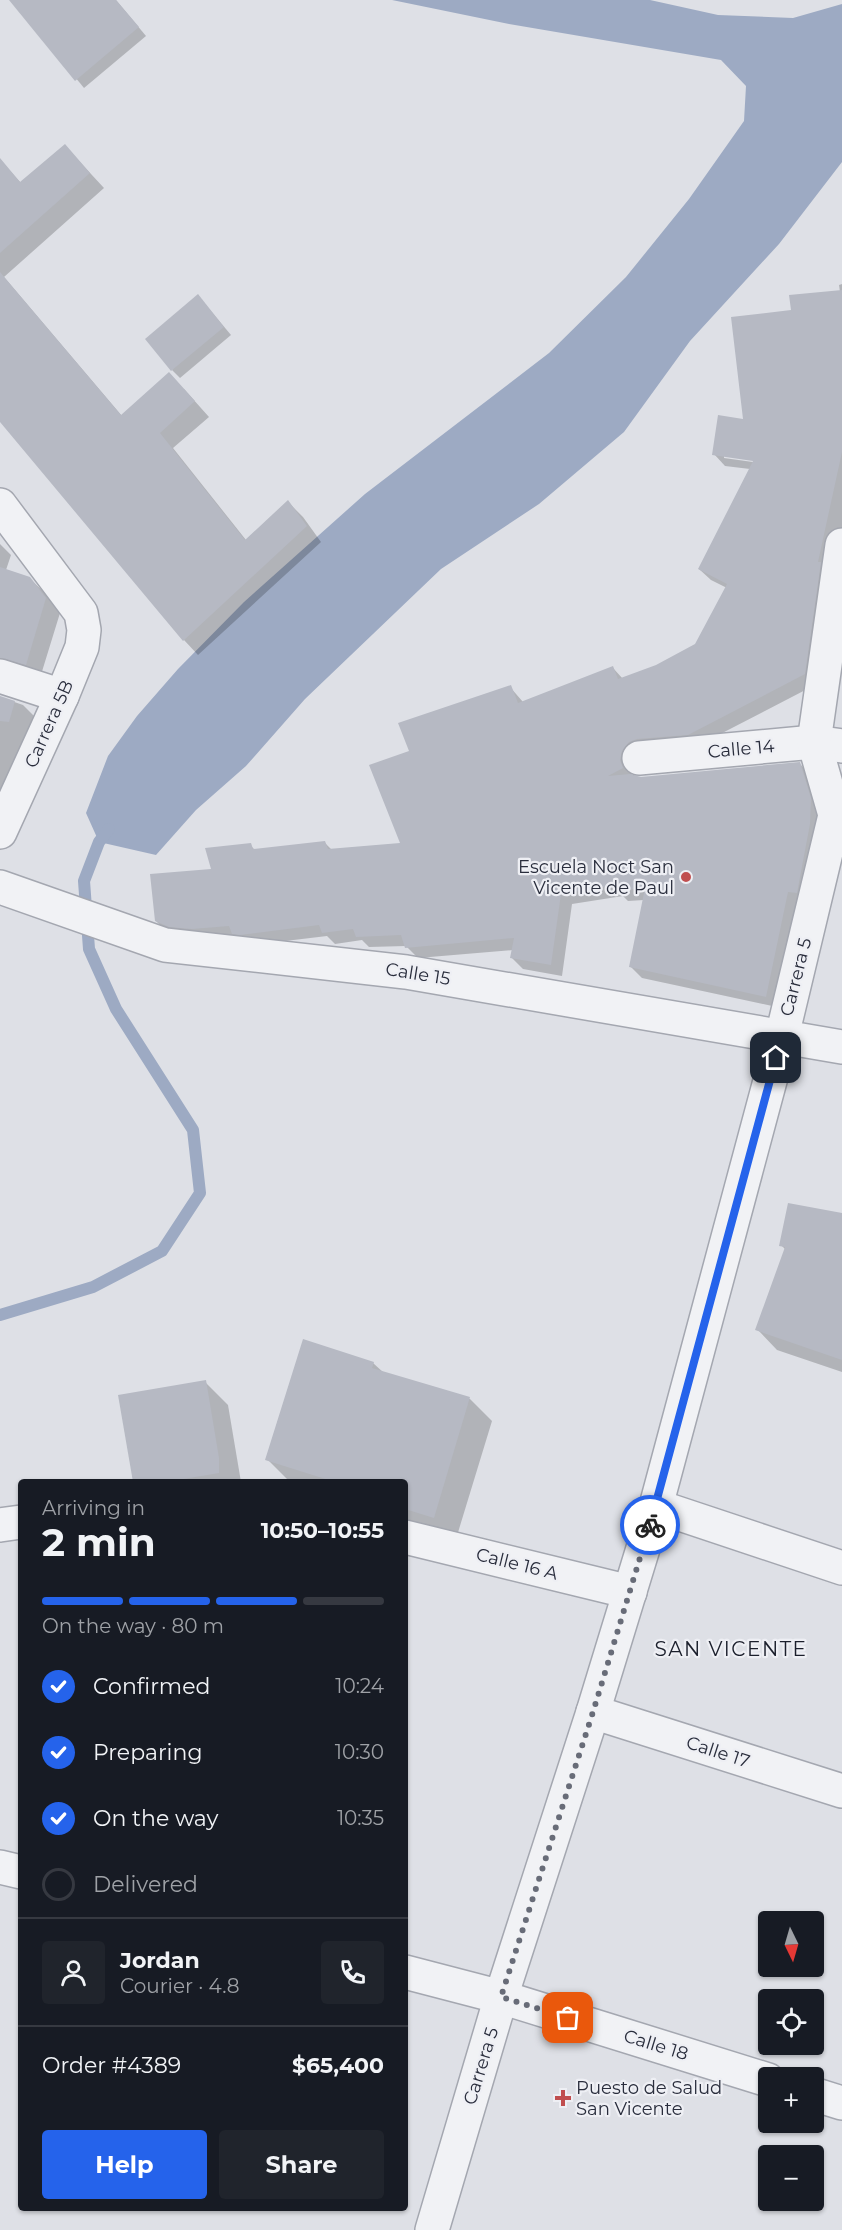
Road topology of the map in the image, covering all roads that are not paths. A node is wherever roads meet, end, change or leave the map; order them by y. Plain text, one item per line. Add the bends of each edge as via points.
1 (0, 505) edge
2 (842, 545) edge
3 (0, 676) edge
4 (62, 696) junction
5 (828, 744) edge
6 (639, 758) dead end
7 (0, 832) edge
8 (14, 891) edge
9 (782, 1036) junction
10 (842, 1047) edge
11 (656, 1506) junction
12 (18, 1522) edge
13 (0, 1525) edge
14 (408, 1538) edge
15 (842, 1569) edge
16 (630, 1592) junction
17 (593, 1712) junction
18 (842, 1791) edge
19 (0, 1867) edge
20 (18, 1871) edge
21 (408, 1973) edge
22 (501, 1997) junction
23 (758, 2077) edge
24 (824, 2097) edge
25 (842, 2103) edge
26 (432, 2230) edge

1 - 4 street, Carrera 5B via 81,613 82,647
2 - 5 street, Carrera 5
3 - 4 street
4 - 7 street, Carrera 5B
5 - 6 street, Calle 14
5 - 9 street, Carrera 5 via 835,815
8 - 9 street, Calle 15 via 165,945 406,972
9 - 10 street, Calle 15
9 - 11 street, Carrera 5
11 - 15 street
11 - 16 street, Carrera 5
12 - 13 street
14 - 16 street, Calle 16 A
16 - 17 street, Carrera 5
17 - 18 street, Calle 17
17 - 22 street, Carrera 5
19 - 20 street
21 - 22 street, Calle 18
22 - 23 street, Calle 18
22 - 26 street, Carrera 5
24 - 25 street

